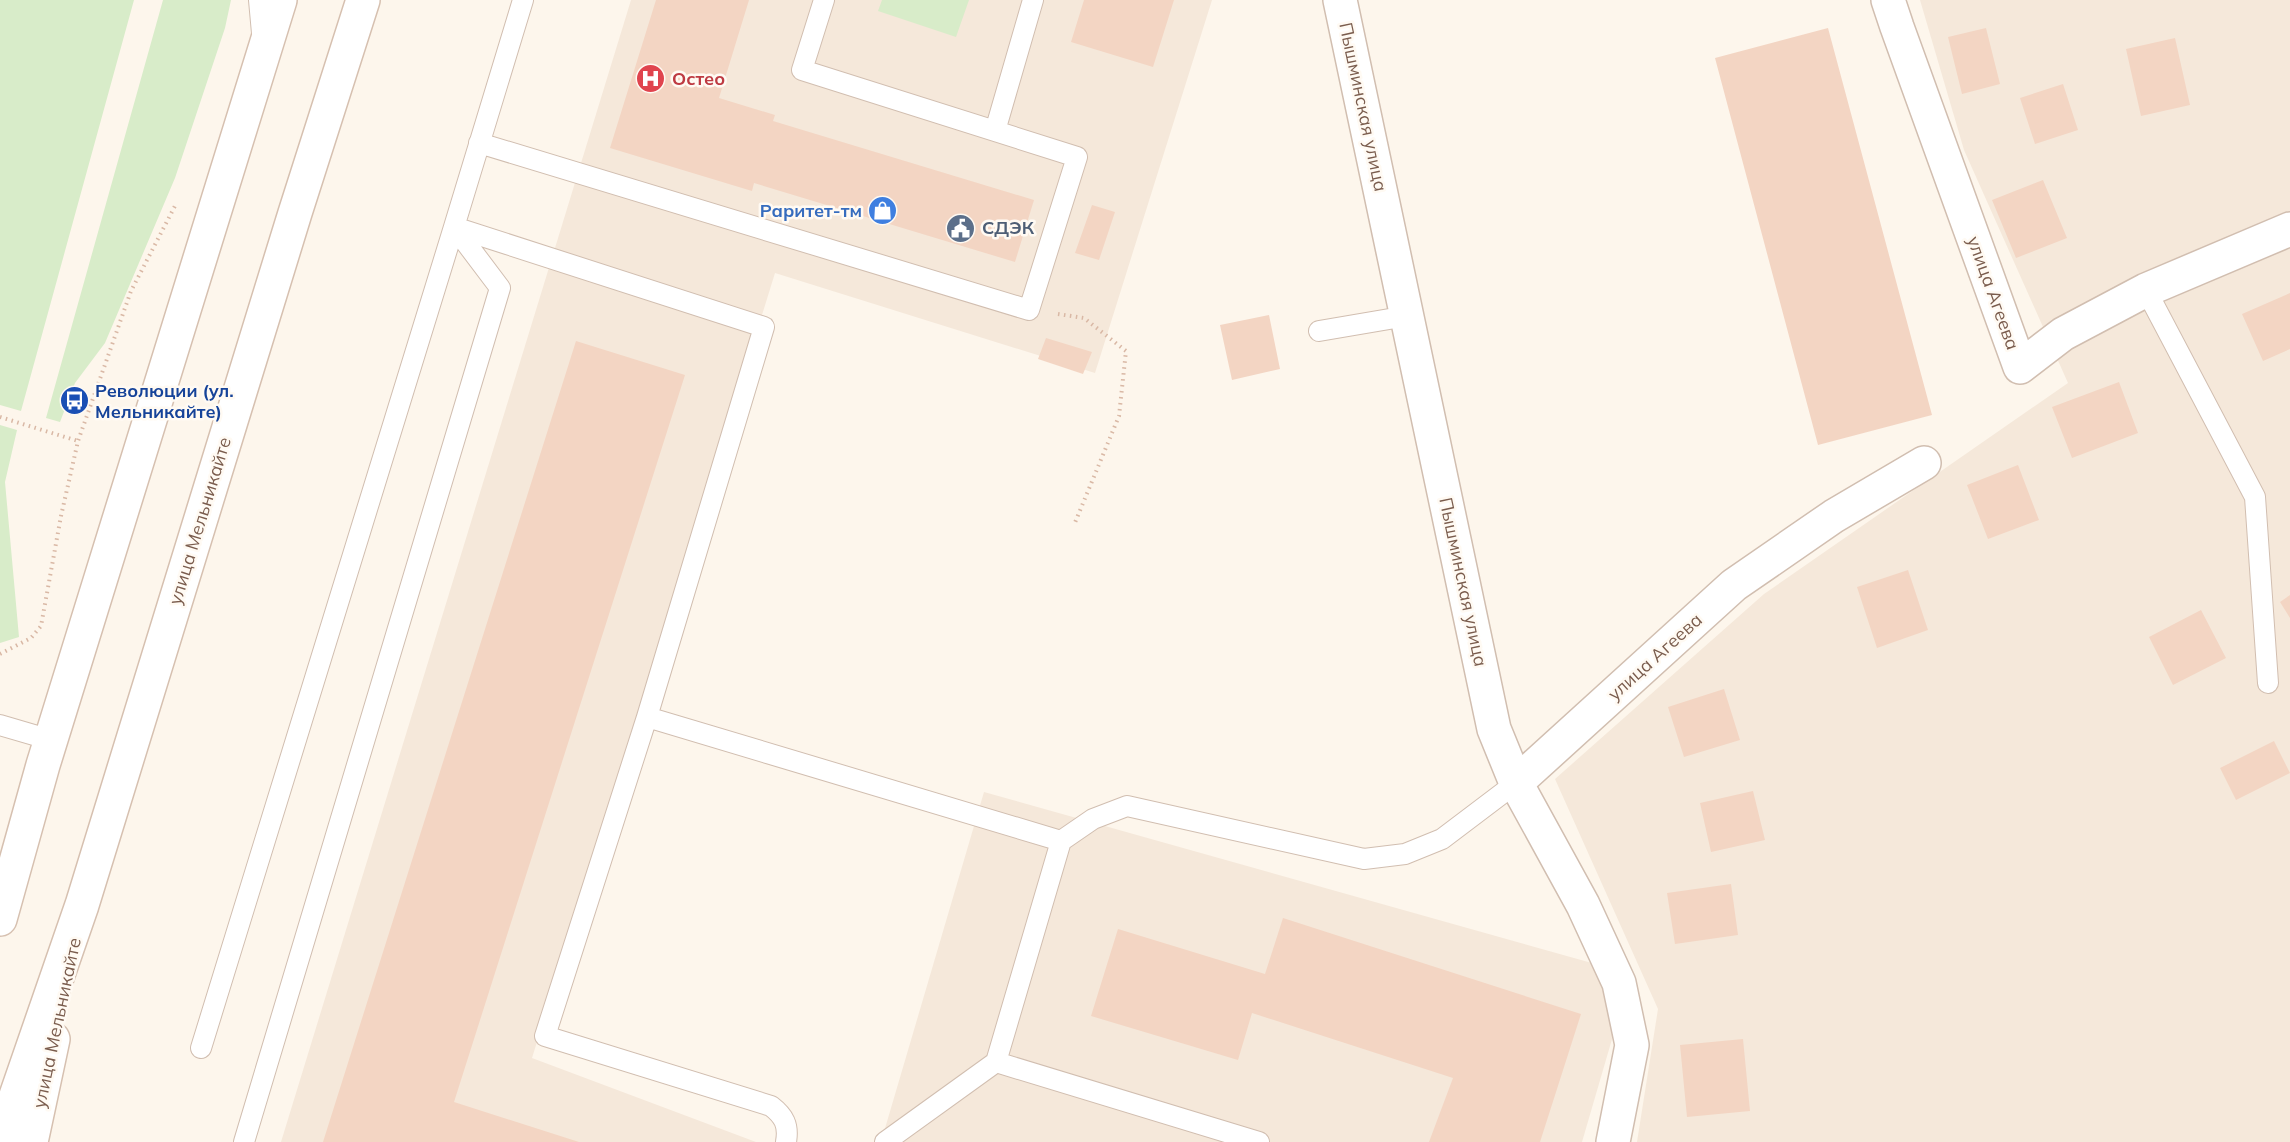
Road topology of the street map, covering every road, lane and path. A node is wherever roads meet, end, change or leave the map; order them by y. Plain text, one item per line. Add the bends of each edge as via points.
1 (259, 0) edge
2 (279, 0) edge
3 (363, 0) edge
4 (522, 0) edge
5 (824, 0) edge
6 (1033, 0) edge
7 (1340, 0) edge
8 (1888, 0) edge
9 (263, 52) junction
10 (995, 131) junction
11 (479, 143) junction
12 (176, 203) dead end
13 (454, 227) junction
14 (2290, 229) edge
15 (2146, 290) junction
16 (1029, 310) junction
17 (1407, 316) junction
18 (1319, 331) dead end
19 (0, 417) edge
20 (78, 441) junction
21 (1924, 464) dead end
22 (1074, 525) dead end
23 (0, 654) edge
24 (2268, 683) dead end
25 (647, 717) junction
26 (0, 724) edge
27 (47, 753) junction
28 (1516, 783) junction
29 (1061, 841) junction
30 (0, 863) edge
31 (82, 905) junction
32 (0, 919) edge
33 (201, 1048) dead end
34 (996, 1062) junction
35 (0, 1142) edge
36 (32, 1142) edge
37 (244, 1142) edge
38 (786, 1142) edge
39 (885, 1142) edge
40 (1259, 1142) edge
41 (1613, 1142) edge

1 - 9 lane
2 - 9 main road
3 - 31 main road, улица Мельникайте
4 - 11 lane
5 - 10 lane via 802,70
6 - 10 lane
7 - 17 main road, Пышминская улица
8 - 15 main road, улица Агеева via 2020,367 2063,334
9 - 27 main road
10 - 16 lane via 1077,157
11 - 13 lane
11 - 16 lane
12 - 20 path via 131,291
13 - 25 lane via 764,327
13 - 33 lane
13 - 37 lane via 500,288
14 - 15 main road, улица Агеева
15 - 24 lane via 2255,497
16 - 22 path via 1084,318 1126,351 1119,416
17 - 18 lane
17 - 28 main road, Пышминская улица via 1494,729
19 - 20 path
20 - 23 path via 41,626 31,638
21 - 28 main road, улица Агеева via 1834,516 1734,585
25 - 29 lane
25 - 38 lane via 545,1036 771,1106 786,1122
26 - 27 lane
27 - 30 main road
27 - 32 main road
28 - 29 lane via 1442,839 1405,854 1364,859 1127,806 1092,819
28 - 41 main road, Пышминская улица via 1619,982 1632,1045
29 - 34 lane
31 - 35 main road, улица Мельникайте
31 - 36 main road, улица Мельникайте
34 - 39 lane
34 - 40 lane

